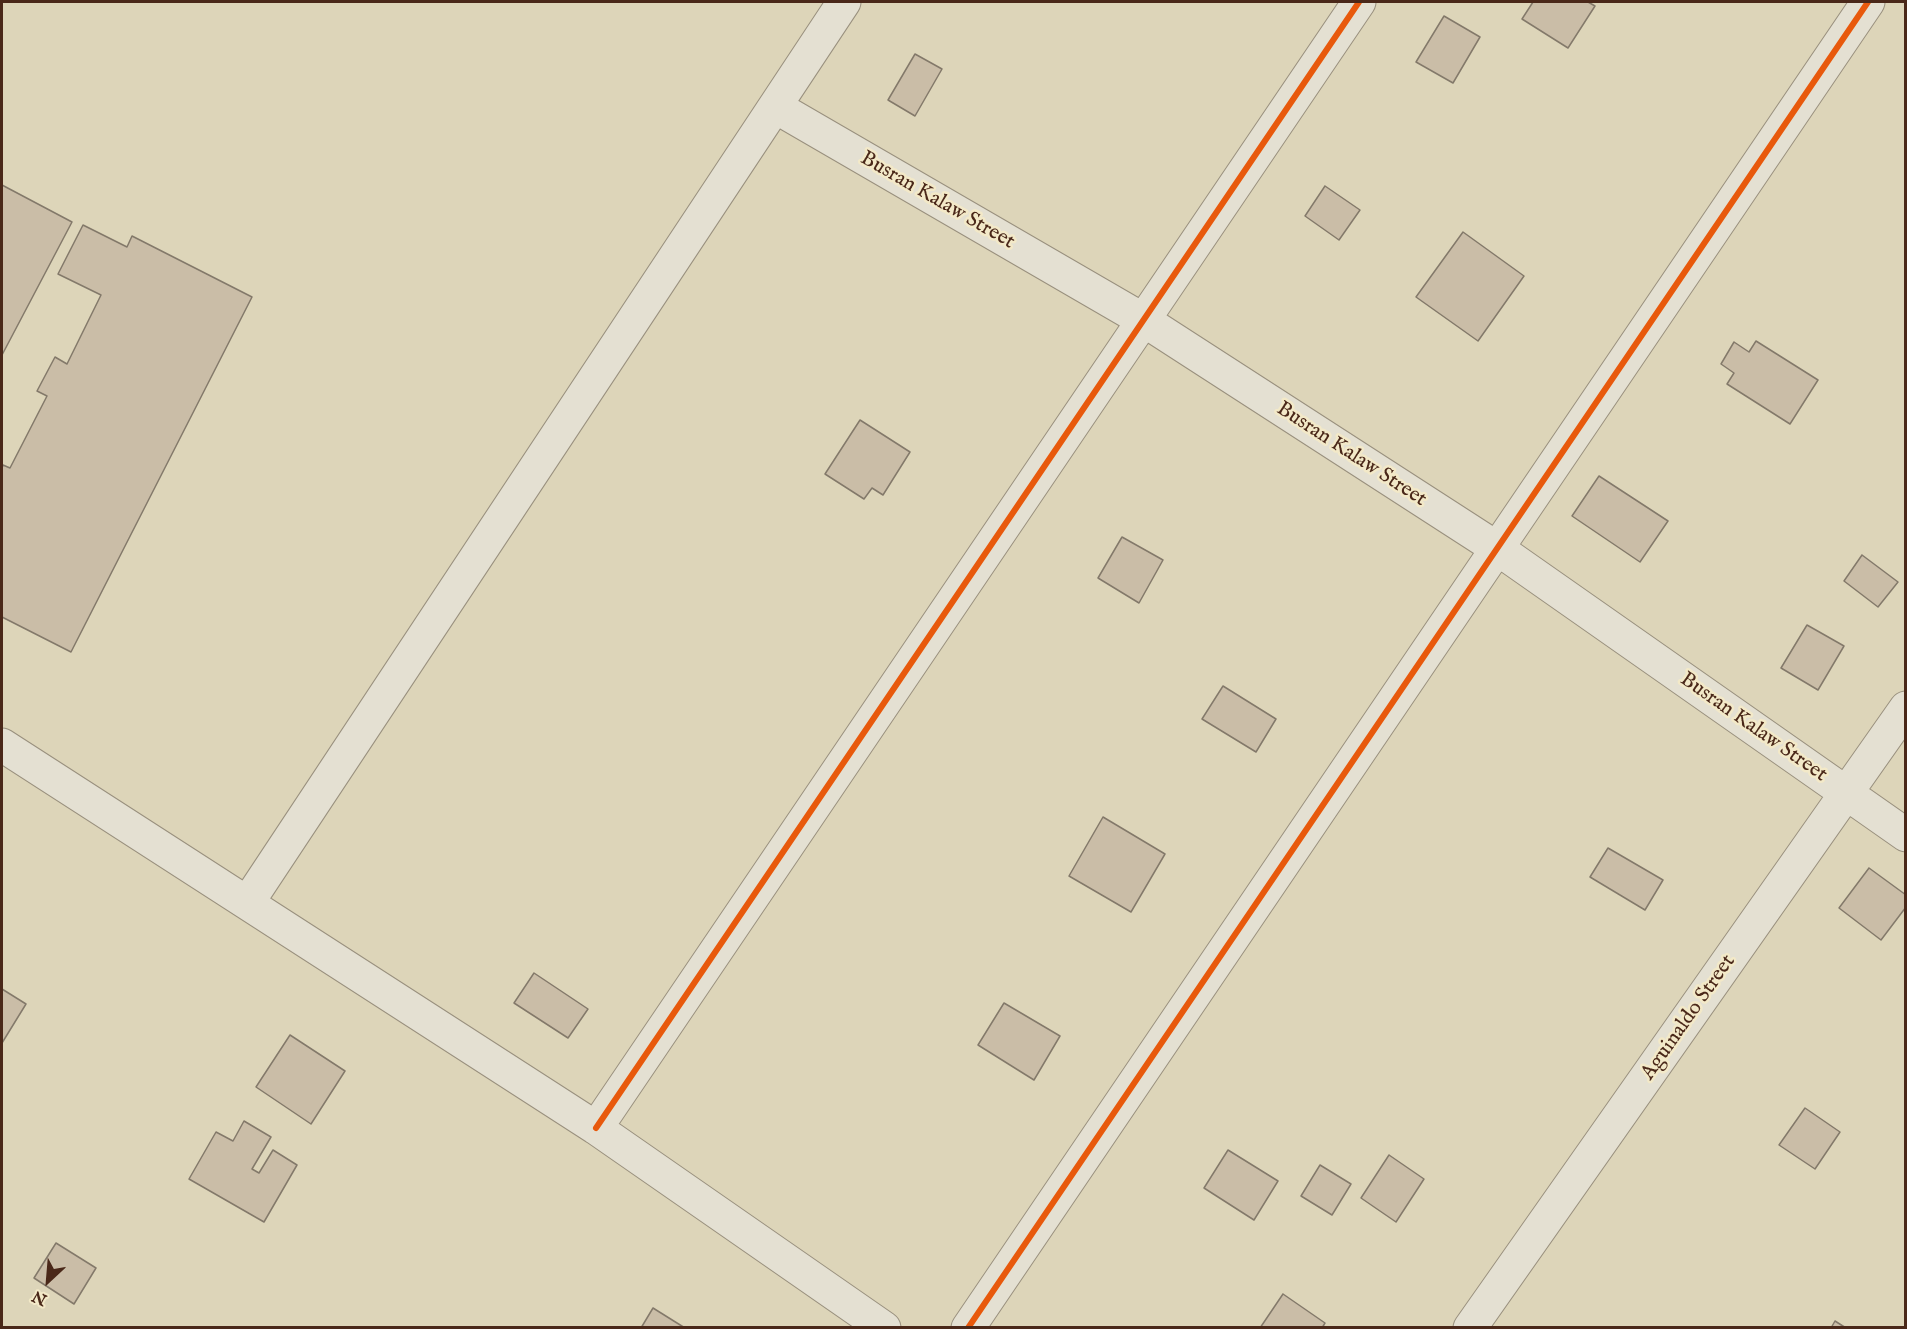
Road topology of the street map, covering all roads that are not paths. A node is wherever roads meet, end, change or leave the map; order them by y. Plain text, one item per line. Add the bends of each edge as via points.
1 (844, 2) edge
2 (1359, 2) edge
3 (1869, 2) edge
4 (776, 107) junction
5 (1144, 321) junction
6 (1497, 549) junction
7 (1905, 708) edge
8 (2, 745) edge
9 (1847, 793) junction
10 (1905, 835) edge
11 (248, 902) junction
12 (596, 1128) junction
13 (884, 1328) edge
14 (968, 1328) edge
15 (1470, 1328) edge

1 - 4 street
2 - 5 street
3 - 6 street
4 - 5 street, Busran Kalaw Street
4 - 11 street
5 - 6 street, Busran Kalaw Street
5 - 12 street
6 - 9 street, Busran Kalaw Street
6 - 14 street
7 - 9 street, Aguinaldo Street
8 - 11 street
9 - 10 street, Busran Kalaw Street
9 - 15 street, Aguinaldo Street
11 - 12 street
12 - 13 street

